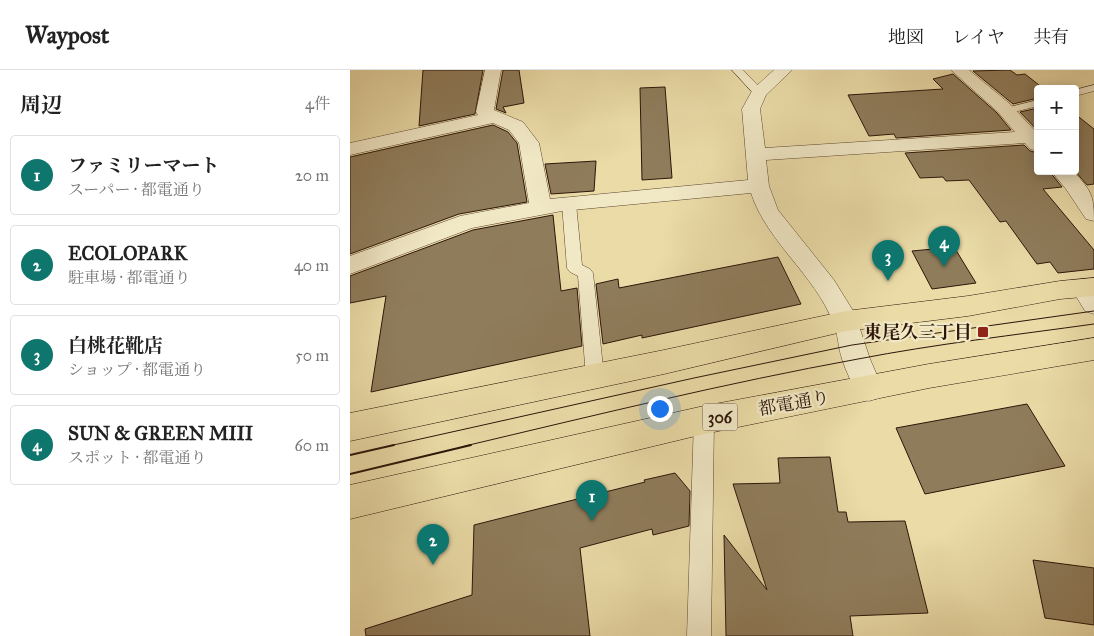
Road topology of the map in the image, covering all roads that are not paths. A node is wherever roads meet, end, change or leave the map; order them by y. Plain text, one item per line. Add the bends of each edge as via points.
1 (493, 70) edge
2 (737, 70) edge
3 (784, 70) edge
4 (960, 70) edge
5 (1094, 88) edge
6 (759, 92) junction
7 (1079, 92) edge
8 (1034, 103) edge
9 (1006, 111) junction
10 (494, 117) junction
11 (1033, 141) edge
12 (350, 149) edge
13 (755, 155) junction
14 (1065, 175) edge
15 (759, 186) junction
16 (569, 204) junction
17 (541, 208) junction
18 (1094, 214) edge
19 (350, 265) edge
20 (1090, 293) edge
21 (846, 321) junction
22 (1094, 349) edge
23 (595, 377) junction
24 (869, 389) junction
25 (704, 420) junction
26 (350, 427) edge
27 (350, 502) edge
28 (699, 636) edge

1 - 10 street via 484,112
2 - 6 lane
3 - 6 street
4 - 9 street
5 - 7 lane
6 - 13 street via 751,108
8 - 9 lane
9 - 11 street
10 - 12 street
10 - 17 street via 516,126 529,143
11 - 13 street
13 - 15 street
14 - 18 street
15 - 16 street
15 - 21 street via 768,212 825,286
16 - 17 street
16 - 23 lane via 575,268 585,273
17 - 19 street via 468,221
20 - 21 main road
21 - 23 main road
21 - 24 street via 856,359
22 - 24 main road, 都電通り / 306
23 - 26 main road
24 - 25 main road, 都電通り / 306
25 - 27 main road, 都電通り / 306
25 - 28 lane

